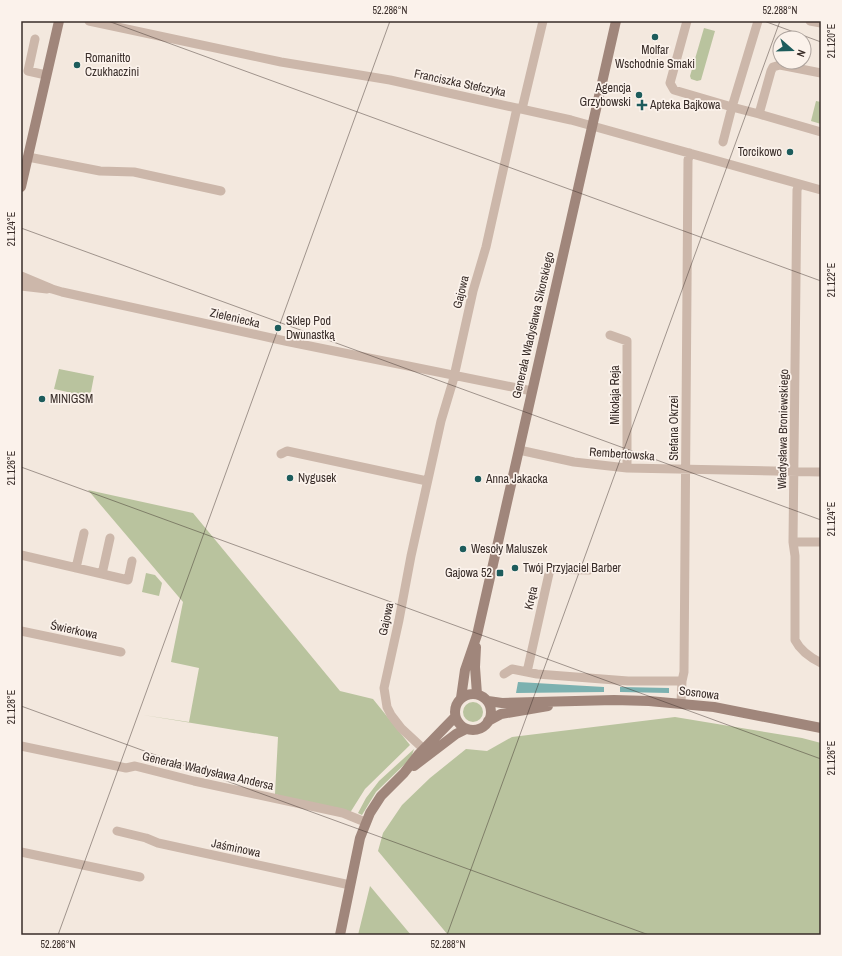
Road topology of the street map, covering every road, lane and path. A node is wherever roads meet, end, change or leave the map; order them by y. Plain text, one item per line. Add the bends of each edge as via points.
1 (59, 21) edge
2 (89, 21) edge
3 (543, 21) edge
4 (616, 21) edge
5 (687, 21) edge
6 (758, 21) edge
7 (810, 21) edge
8 (821, 23) edge
9 (36, 39) dead end
10 (821, 73) edge
11 (46, 75) junction
12 (732, 107) junction
13 (520, 108) junction
14 (759, 114) junction
15 (592, 126) junction
16 (821, 132) edge
17 (723, 142) dead end
18 (690, 153) junction
19 (28, 157) junction
20 (799, 184) junction
21 (21, 188) edge
22 (821, 190) edge
23 (222, 191) dead end
24 (21, 276) edge
25 (21, 286) edge
26 (52, 289) junction
27 (610, 335) dead end
28 (454, 376) junction
29 (532, 391) junction
30 (519, 450) junction
31 (281, 454) dead end
32 (627, 468) junction
33 (686, 470) junction
34 (794, 472) junction
35 (821, 472) edge
36 (427, 481) junction
37 (84, 533) dead end
38 (110, 538) dead end
39 (793, 542) junction
40 (821, 542) edge
41 (21, 555) edge
42 (132, 561) dead end
43 (76, 568) junction
44 (589, 570) dead end
45 (102, 574) junction
46 (21, 630) edge
47 (477, 635) junction
48 (121, 652) dead end
49 (821, 663) edge
50 (527, 672) junction
51 (504, 674) dead end
52 (682, 681) junction
53 (477, 694) junction
54 (461, 698) junction
55 (488, 701) junction
56 (572, 702) junction
57 (681, 703) junction
58 (455, 717) junction
59 (488, 721) junction
60 (466, 728) junction
61 (821, 728) edge
62 (21, 746) edge
63 (427, 752) junction
64 (365, 822) junction
65 (117, 831) dead end
66 (21, 852) edge
67 (140, 877) dead end
68 (350, 884) junction
69 (340, 935) edge

1 - 11 street
2 - 13 street, Franciszka Stefczyka via 281,62 390,80
3 - 13 street, Gajowa
4 - 15 street, Generała Władysława Sikorskiego
5 - 12 street via 670,83 674,90
6 - 12 street
7 - 8 street
9 - 11 street via 28,71
10 - 14 street via 780,65 773,67
11 - 19 street
12 - 14 street
12 - 17 street
13 - 15 street, Franciszka Stefczyka
13 - 28 street, Gajowa
14 - 16 street
15 - 18 street, Franciszka Stefczyka
15 - 29 street, Generała Władysława Sikorskiego
18 - 20 street, Franciszka Stefczyka
18 - 33 street, Stefana Okrzei
19 - 21 street
19 - 23 street via 100,171 134,172
20 - 22 street, Franciszka Stefczyka
20 - 34 street, Władysława Broniewskiego
24 - 26 street, Zieleniecka
25 - 26 street, Zieleniecka
26 - 28 street, Zieleniecka
27 - 32 street, Mikołaja Reja via 627,341
28 - 29 street, Zieleniecka
28 - 36 street, Gajowa
29 - 30 street, Generała Władysława Sikorskiego
30 - 32 street, Rembertowska via 574,462
30 - 47 street, Generała Władysława Sikorskiego
31 - 36 street via 287,451
32 - 33 street, Rembertowska
33 - 34 street, Rembertowska
33 - 52 street, Stefana Okrzei
34 - 35 street, Rembertowska
34 - 39 street, Władysława Broniewskiego
36 - 63 street, Gajowa via 384,688 386,708 401,728
37 - 43 street
38 - 45 street
39 - 40 street
39 - 49 street, Władysława Broniewskiego via 795,640 801,649
41 - 43 street
42 - 45 street via 128,580
43 - 45 street
44 - 50 street, Kręta via 550,569
46 - 48 street, Świerkowa
47 - 53 street, Generała Władysława Sikorskiego
47 - 54 street, Generała Władysława Sikorskiego via 465,670
50 - 51 street, Sosnowa via 512,669
50 - 52 street, Sosnowa via 628,681
52 - 57 street, Stefana Okrzei
53 - 54 street
53 - 55 street
54 - 58 street via 456,704
55 - 56 street, Sosnowa
55 - 59 street via 491,709
56 - 57 street, Sosnowa via 614,700
56 - 59 street, Sosnowa via 501,714
57 - 61 street, Sosnowa
58 - 60 street via 459,724
58 - 63 street
59 - 60 street via 479,729
60 - 63 street
62 - 64 street, Generała Władysława Andersa via 126,768 135,766 342,813
63 - 64 street via 380,796
64 - 68 street
65 - 68 street, Jaśminowa via 158,843
66 - 67 street
68 - 69 street

